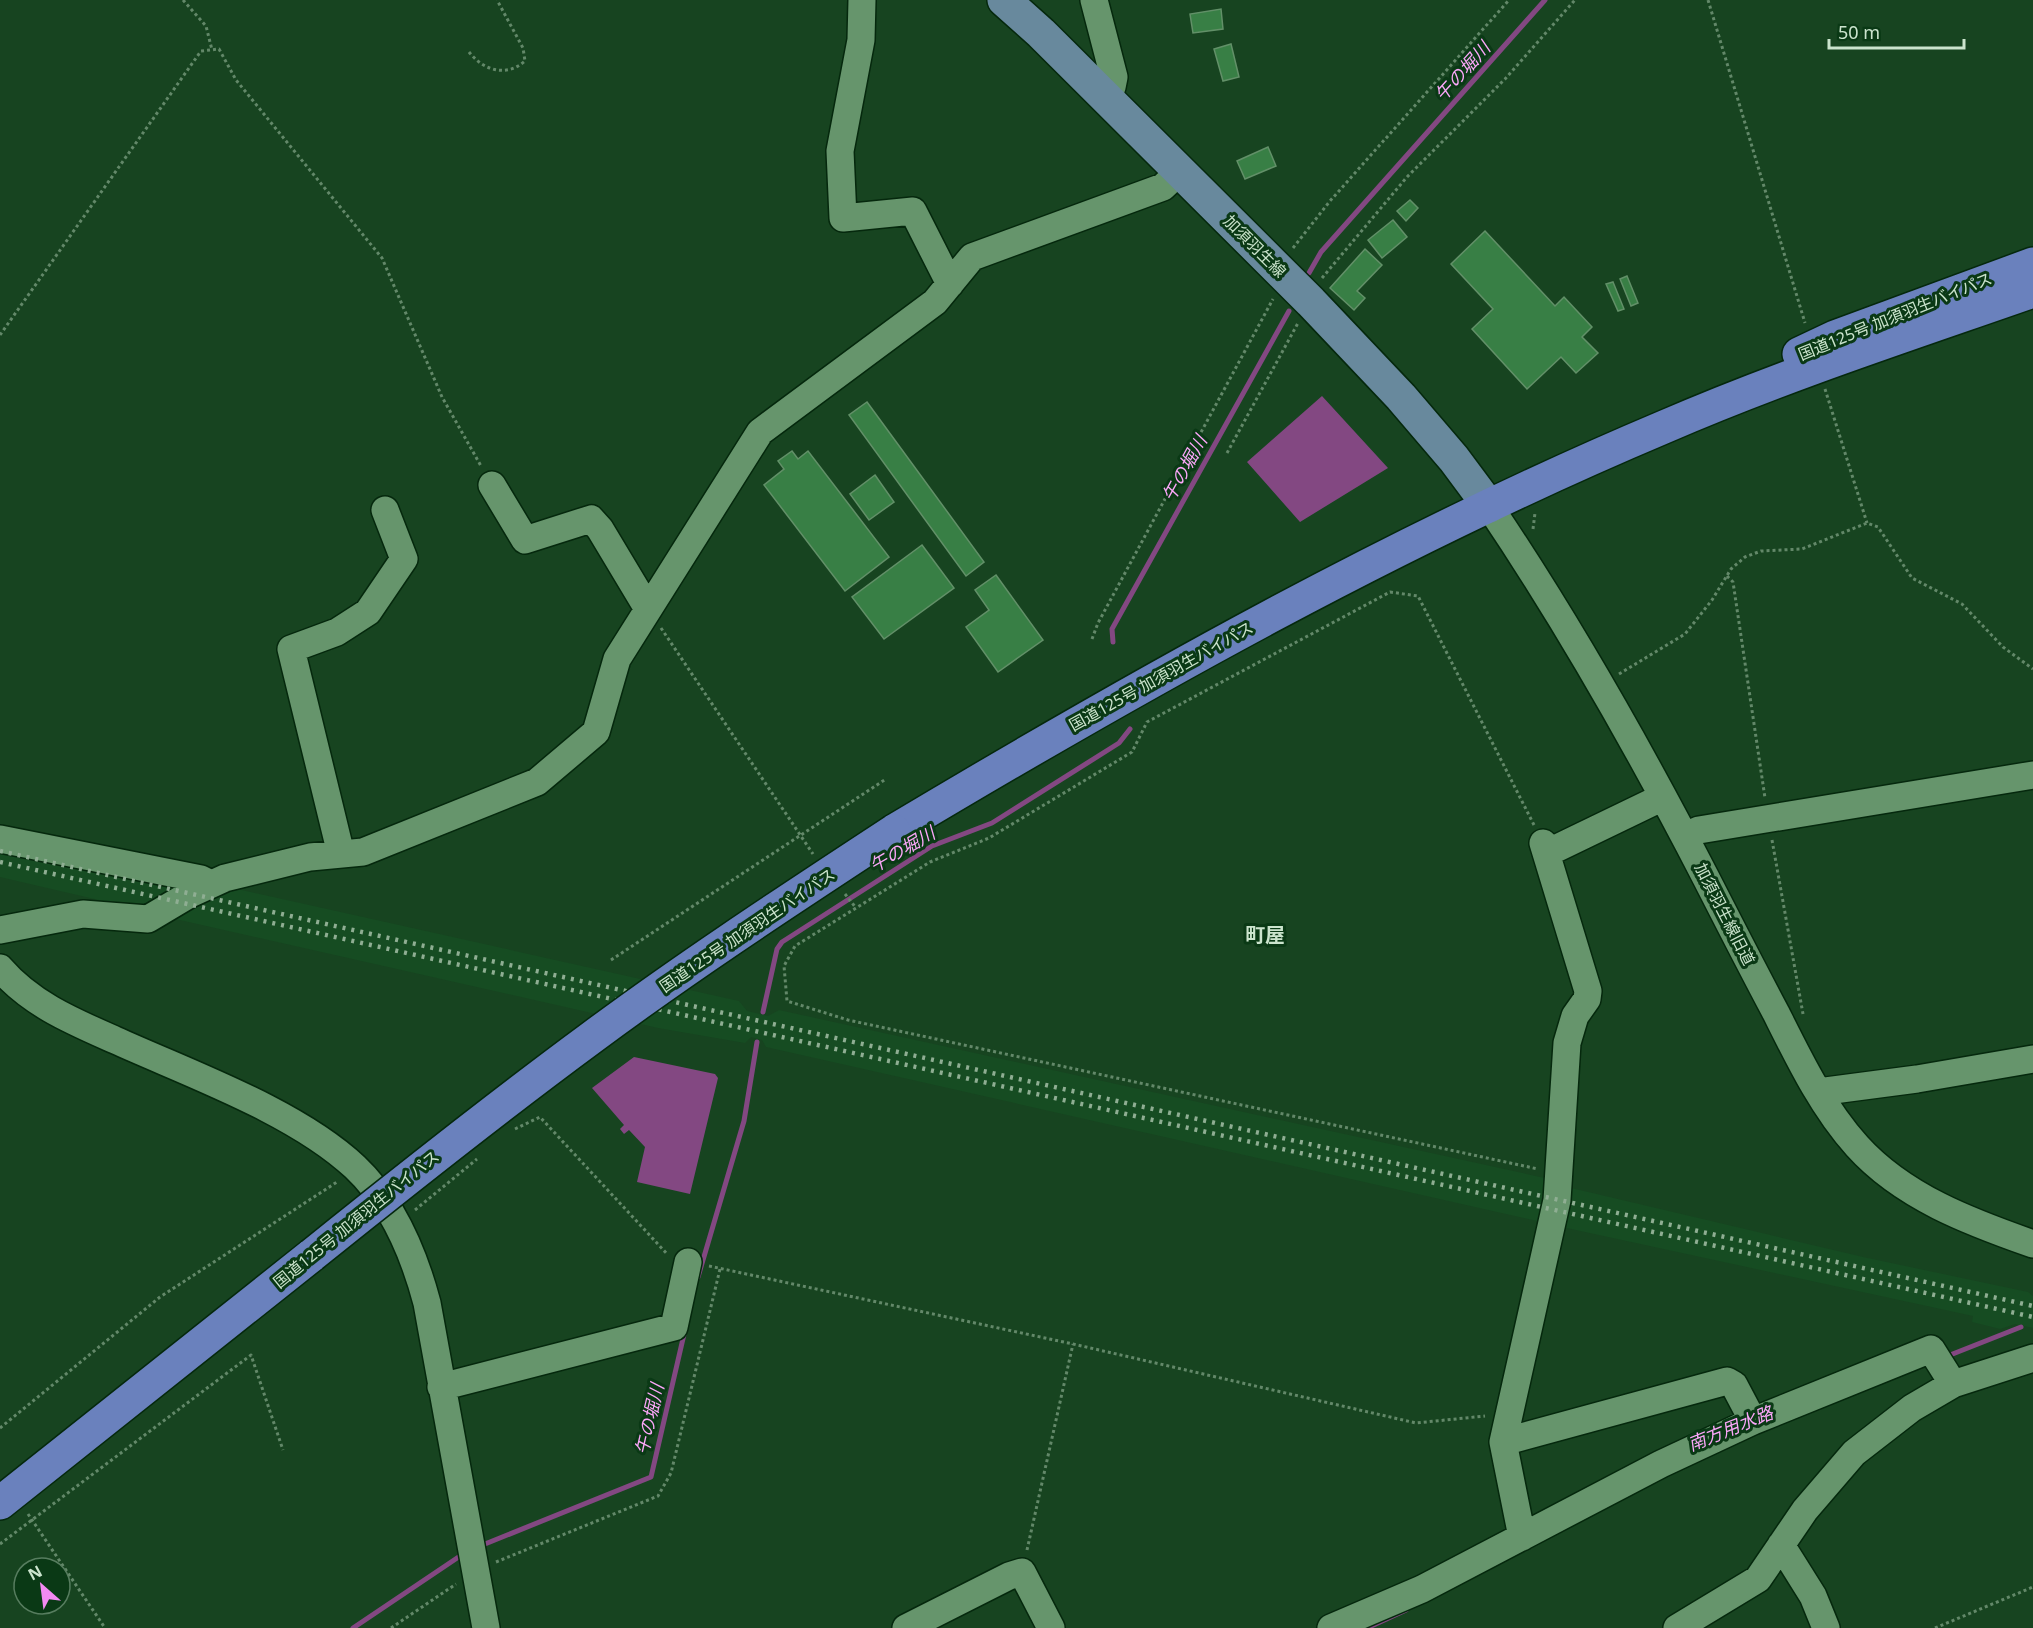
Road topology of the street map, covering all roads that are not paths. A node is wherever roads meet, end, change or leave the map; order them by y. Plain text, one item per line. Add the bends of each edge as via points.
1 (862, 0) edge
2 (1004, 0) edge
3 (1094, 0) edge
4 (1104, 97) junction
5 (1180, 171) junction
6 (2033, 264) edge
7 (950, 284) junction
8 (2033, 291) edge
9 (1822, 350) junction
10 (492, 485) road end
11 (1489, 506) junction
12 (385, 510) dead end
13 (648, 609) junction
14 (2033, 775) edge
15 (1663, 797) junction
16 (1685, 836) junction
17 (0, 839) edge
18 (341, 854) junction
19 (211, 884) junction
20 (0, 930) edge
21 (0, 968) edge
22 (2033, 1059) edge
23 (1818, 1092) junction
24 (2033, 1244) edge
25 (688, 1262) road end
26 (2033, 1358) edge
27 (1953, 1384) junction
28 (441, 1387) junction
29 (1753, 1421) junction
30 (1503, 1442) junction
31 (7, 1498) edge
32 (1522, 1537) junction
33 (1781, 1545) junction
34 (486, 1628) edge
35 (906, 1628) edge
36 (1051, 1628) edge
37 (1331, 1628) edge
38 (1677, 1628) edge
39 (1826, 1628) edge

1 - 7 street via 861,40 840,151 843,218 913,211
2 - 4 main road, 加須羽生線
3 - 4 street via 1114,77
4 - 5 main road, 加須羽生線
5 - 7 street via 1163,187 972,257
5 - 11 main road, 加須羽生線 via 1409,406
6 - 9 highway, 国道125号 加須羽生バイパス
7 - 13 street via 935,302 760,432
8 - 9 highway, 国道125号 加須羽生バイパス
9 - 11 highway, 国道125号 加須羽生バイパス
10 - 13 street via 525,540 591,519
11 - 15 street, 加須羽生線旧道 via 1602,685
11 - 31 highway, 国道125号 加須羽生バイパス, bridge via 1298,600 1050,737 894,831 748,927 593,1036 433,1158
12 - 18 street via 404,559 368,612 337,632 291,649
13 - 18 street via 617,659 596,732 537,782 363,852
14 - 16 street via 1699,830
15 - 16 street, 加須羽生線旧道
15 - 30 street via 1545,848 1588,991 1567,1043 1560,1174 1552,1224
16 - 23 street, 加須羽生線旧道
17 - 19 street
18 - 19 street via 310,856
19 - 20 street via 148,919 83,914
21 - 28 street via 17,988 58,1014 289,1119 357,1169 398,1224 421,1282
22 - 23 street
23 - 24 street, 加須羽生線旧道 via 1858,1147 1892,1177 1942,1208
25 - 28 street via 674,1327
26 - 27 street
27 - 29 street via 1931,1350
27 - 33 street via 1912,1408 1854,1453
28 - 34 street
29 - 30 street via 1734,1385 1727,1381
29 - 32 street
30 - 32 street
32 - 37 street via 1422,1589
33 - 38 street via 1758,1579
33 - 39 street via 1813,1596
35 - 36 street via 1022,1572

